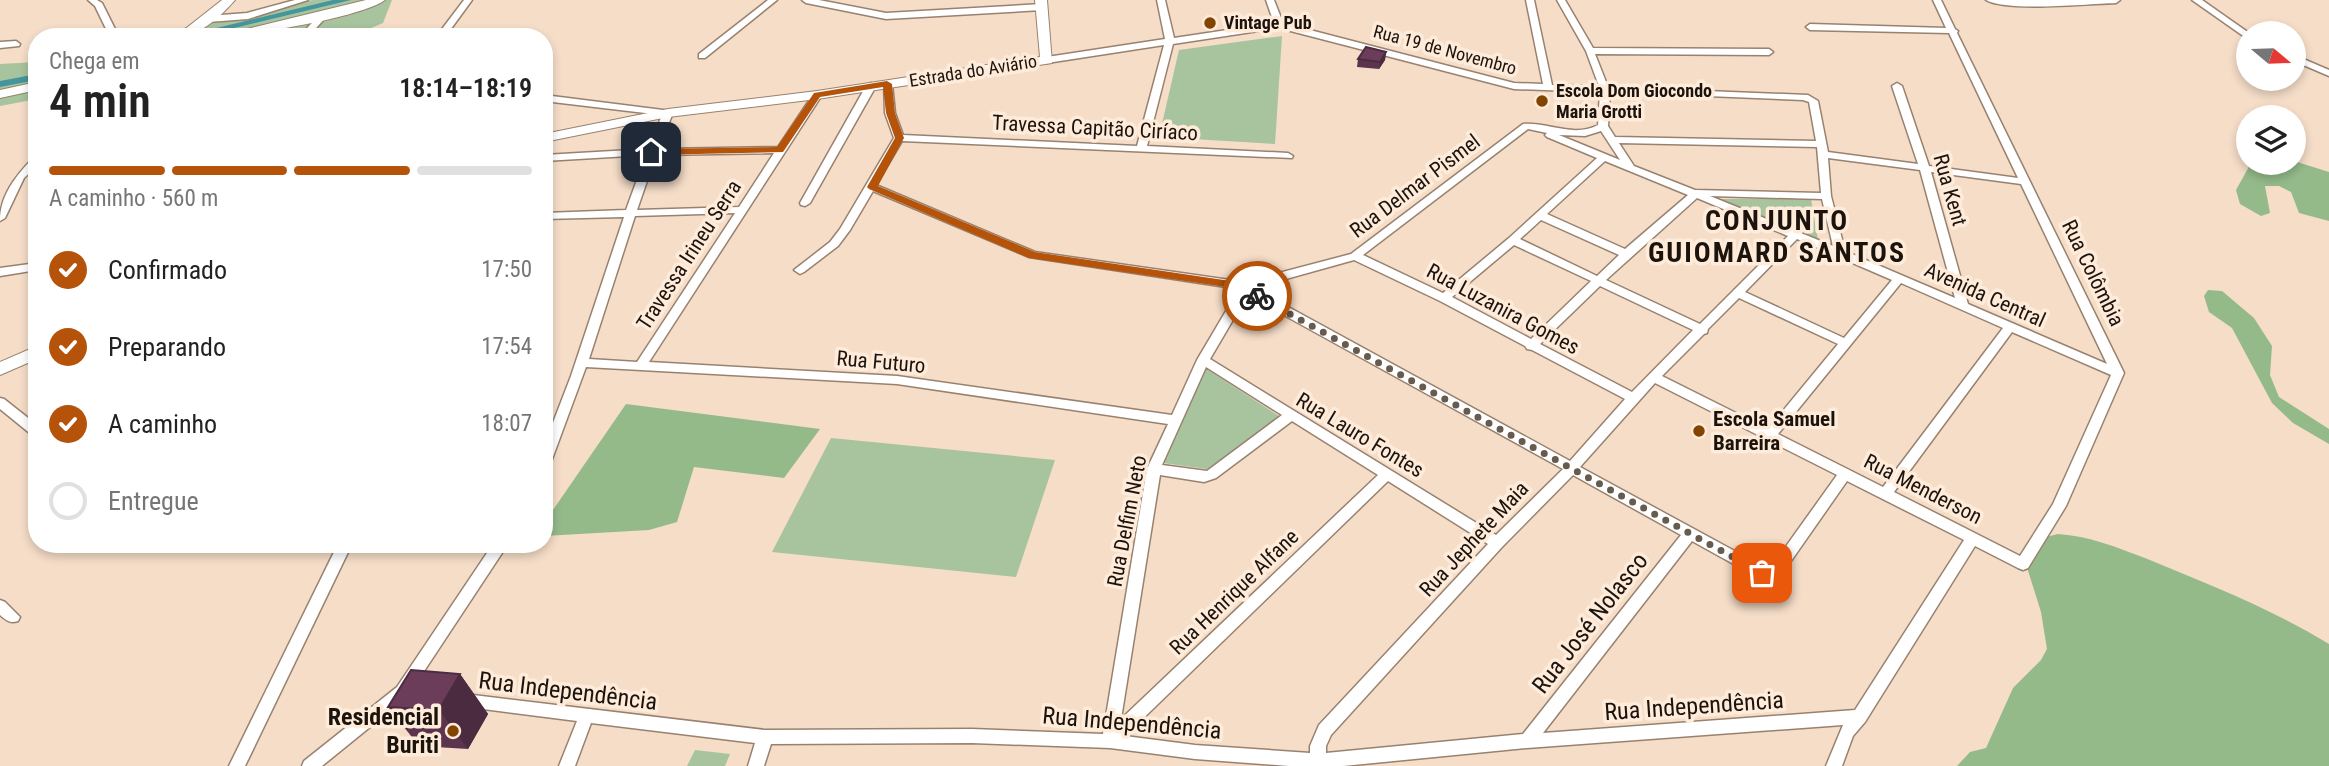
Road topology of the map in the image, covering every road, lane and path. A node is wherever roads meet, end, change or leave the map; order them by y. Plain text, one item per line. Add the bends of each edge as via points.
1 (92, 0) edge
2 (229, 0) edge
3 (304, 0) edge
4 (379, 0) edge
5 (468, 0) edge
6 (773, 0) edge
7 (806, 0) edge
8 (852, 0) edge
9 (955, 0) edge
10 (1161, 0) edge
11 (1270, 0) edge
12 (1530, 0) edge
13 (1562, 0) edge
14 (1937, 0) edge
15 (1990, 0) edge
16 (2116, 0) edge
17 (2196, 0) edge
18 (2047, 1) edge
19 (1042, 4) edge
20 (843, 6) junction
21 (955, 12) junction
22 (323, 16) junction
23 (208, 19) junction
24 (1279, 25) junction
25 (1810, 27) dead end
26 (110, 28) edge
27 (194, 28) edge
28 (264, 28) edge
29 (312, 28) edge
30 (447, 28) edge
31 (2236, 28) edge
32 (1954, 31) junction
33 (1170, 39) junction
34 (16, 44) dead end
35 (0, 45) edge
36 (1590, 51) junction
37 (1769, 52) dead end
38 (702, 56) dead end
39 (1047, 60) junction
40 (2306, 63) edge
41 (2329, 73) edge
42 (887, 84) junction
43 (871, 86) junction
44 (1897, 86) dead end
45 (28, 88) edge
46 (1548, 88) junction
47 (1605, 91) junction
48 (0, 94) edge
49 (28, 95) edge
50 (817, 95) junction
51 (553, 99) edge
52 (0, 100) edge
53 (1813, 101) joint
54 (668, 113) junction
55 (1527, 126) joint
56 (1603, 126) junction
57 (553, 136) edge
58 (899, 138) junction
59 (1577, 140) junction
60 (1614, 140) junction
61 (1822, 149) junction
62 (779, 150) junction
63 (1141, 150) junction
64 (651, 152) junction
65 (1288, 156) dead end
66 (1603, 156) junction
67 (553, 158) edge
68 (1631, 167) junction
69 (28, 169) edge
70 (1925, 169) junction
71 (28, 175) edge
72 (20, 177) junction
73 (2026, 182) junction
74 (872, 187) junction
75 (1697, 193) junction
76 (1826, 196) junction
77 (805, 203) dead end
78 (741, 210) junction
79 (629, 213) junction
80 (1540, 215) junction
81 (553, 216) edge
82 (0, 218) edge
83 (1794, 236) junction
84 (1513, 240) junction
85 (1840, 253) junction
86 (1626, 254) junction
87 (1355, 256) junction
88 (28, 267) edge
89 (800, 270) dead end
90 (0, 272) edge
91 (1899, 278) junction
92 (1598, 281) junction
93 (1244, 289) junction
94 (1739, 293) junction
95 (1444, 298) junction
96 (1964, 307) junction
97 (2010, 327) junction
98 (1703, 330) junction
99 (1845, 343) junction
100 (1531, 346) junction
101 (28, 356) edge
102 (1203, 360) junction
103 (582, 363) junction
104 (641, 365) junction
105 (0, 369) edge
106 (2118, 373) junction
107 (1654, 377) junction
108 (1633, 398) junction
109 (0, 402) edge
110 (1290, 416) junction
111 (1175, 420) junction
112 (28, 425) edge
113 (1769, 436) junction
114 (553, 439) edge
115 (1572, 468) junction
116 (1154, 469) junction
117 (1387, 474) junction
118 (1845, 474) junction
119 (1885, 493) junction
120 (1689, 533) junction
121 (1973, 538) junction
122 (1497, 543) junction
123 (341, 553) edge
124 (495, 553) edge
125 (0, 606) edge
126 (13, 617) dead end
127 (455, 699) edge
128 (586, 717) junction
129 (1859, 717) junction
130 (765, 737) junction
131 (1527, 740) junction
132 (1110, 741) junction
133 (1320, 763) edge
134 (237, 766) edge
135 (310, 766) edge
136 (567, 766) edge
137 (756, 766) edge
138 (1834, 766) edge

1 - 26 street
2 - 23 street
3 - 23 street via 248,16
4 - 22 street
5 - 30 street
6 - 38 street
7 - 20 street
8 - 20 street
9 - 21 street
10 - 33 street
11 - 24 street
12 - 46 street
13 - 36 street
14 - 32 street, Rua Colômbia
15 - 18 street via 2002,4
16 - 18 street
17 - 31 street
19 - 21 street
19 - 39 street
20 - 21 street via 886,16
22 - 28 street
22 - 29 street
23 - 27 street
24 - 33 street, Estrada do Aviário
24 - 46 street, Rua 19 de Novembro via 1432,62 1492,82
25 - 32 street
32 - 73 street, Rua Colômbia
33 - 39 street, Estrada do Aviário
33 - 63 street
34 - 35 street
36 - 37 street
36 - 47 street
39 - 42 street, Estrada do Aviário
40 - 41 street
42 - 43 street, Estrada do Aviário
42 - 58 street
43 - 50 street, Estrada do Aviário
43 - 77 street
44 - 70 street, Rua Kent
45 - 48 street
46 - 47 street, Rua 19 de Novembro
47 - 53 street, Rua 19 de Novembro via 1800,96
47 - 56 street
49 - 52 street
50 - 54 street, Estrada do Aviário
50 - 62 street, Travessa Irineu Serra
51 - 54 street
53 - 61 street
54 - 57 street, Estrada do Aviário
54 - 64 street
55 - 59 street, Avenida Central
55 - 87 street, Rua Delmar Pismel
56 - 59 street
56 - 60 street
58 - 63 street, Travessa Capitão Ciríaco
58 - 74 street
59 - 66 street, Avenida Central
60 - 61 street
60 - 68 street
61 - 70 street
61 - 76 street
62 - 64 street
62 - 78 street, Travessa Irineu Serra
63 - 65 street, Travessa Capitão Ciríaco
64 - 67 street
64 - 79 street
66 - 68 street, Avenida Central
66 - 80 street
68 - 75 street, Avenida Central
69 - 72 street
70 - 73 street
70 - 96 street, Rua Kent
71 - 72 street
72 - 82 street
73 - 106 street, Rua Colômbia
74 - 89 street via 834,244
74 - 93 street via 1033,255
75 - 76 street
75 - 83 street, Avenida Central
75 - 86 street
76 - 85 street
78 - 79 street
78 - 104 street, Travessa Irineu Serra
79 - 81 street
79 - 103 street
80 - 84 street
80 - 86 street
83 - 85 street, Avenida Central
83 - 94 street, Rua Jephete Maia
84 - 92 street
84 - 95 street
85 - 91 street, Avenida Central
86 - 92 street
87 - 93 street, Rua Delmar Pismel
87 - 95 street, Rua Luzanira Gomes
88 - 90 street
91 - 96 street, Avenida Central
91 - 99 street
92 - 98 street
92 - 100 street
93 - 102 street, Rua Delfim Neto
93 - 115 street
94 - 98 street, Rua Jephete Maia
94 - 99 street
95 - 100 street, Rua Luzanira Gomes
96 - 97 street, Avenida Central
97 - 106 street, Avenida Central
97 - 119 street
98 - 107 street, Rua Jephete Maia
99 - 113 street
100 - 108 street, Rua Luzanira Gomes
101 - 105 street
102 - 110 street, Rua Lauro Fontes
102 - 111 street, Rua Delfim Neto
103 - 104 street, Rua Futuro
103 - 114 street
104 - 111 street, Rua Futuro via 897,380
106 - 121 street, Rua Menderson via 2059,506 2023,564
107 - 108 street, Rua Jephete Maia
107 - 113 street, Rua Menderson
108 - 115 street, Rua Jephete Maia
109 - 112 street
110 - 116 street via 1211,475
110 - 117 street, Rua Lauro Fontes
111 - 116 street, Rua Delfim Neto
113 - 118 street, Rua Menderson
115 - 120 street
115 - 122 street, Rua Jephete Maia
116 - 132 street, Rua Delfim Neto
117 - 122 street, Rua Lauro Fontes
117 - 132 street, Rua Henrique Alfane
118 - 119 street, Rua Menderson
118 - 120 street via 1777,570 1768,574
119 - 121 street, Rua Menderson
120 - 131 street, Rua José Nolasco
121 - 129 street
122 - 133 street, Rua Jephete Maia via 1325,730 1318,746
123 - 134 street
124 - 135 street via 409,693
125 - 126 street
127 - 128 street, Rua Independência
128 - 130 street, Rua Independência
128 - 136 street
129 - 131 street, Rua Independência
129 - 138 street via 1847,732
130 - 132 street, Rua Independência
130 - 137 street
131 - 133 street, Rua Independência
132 - 133 street, Rua Independência

